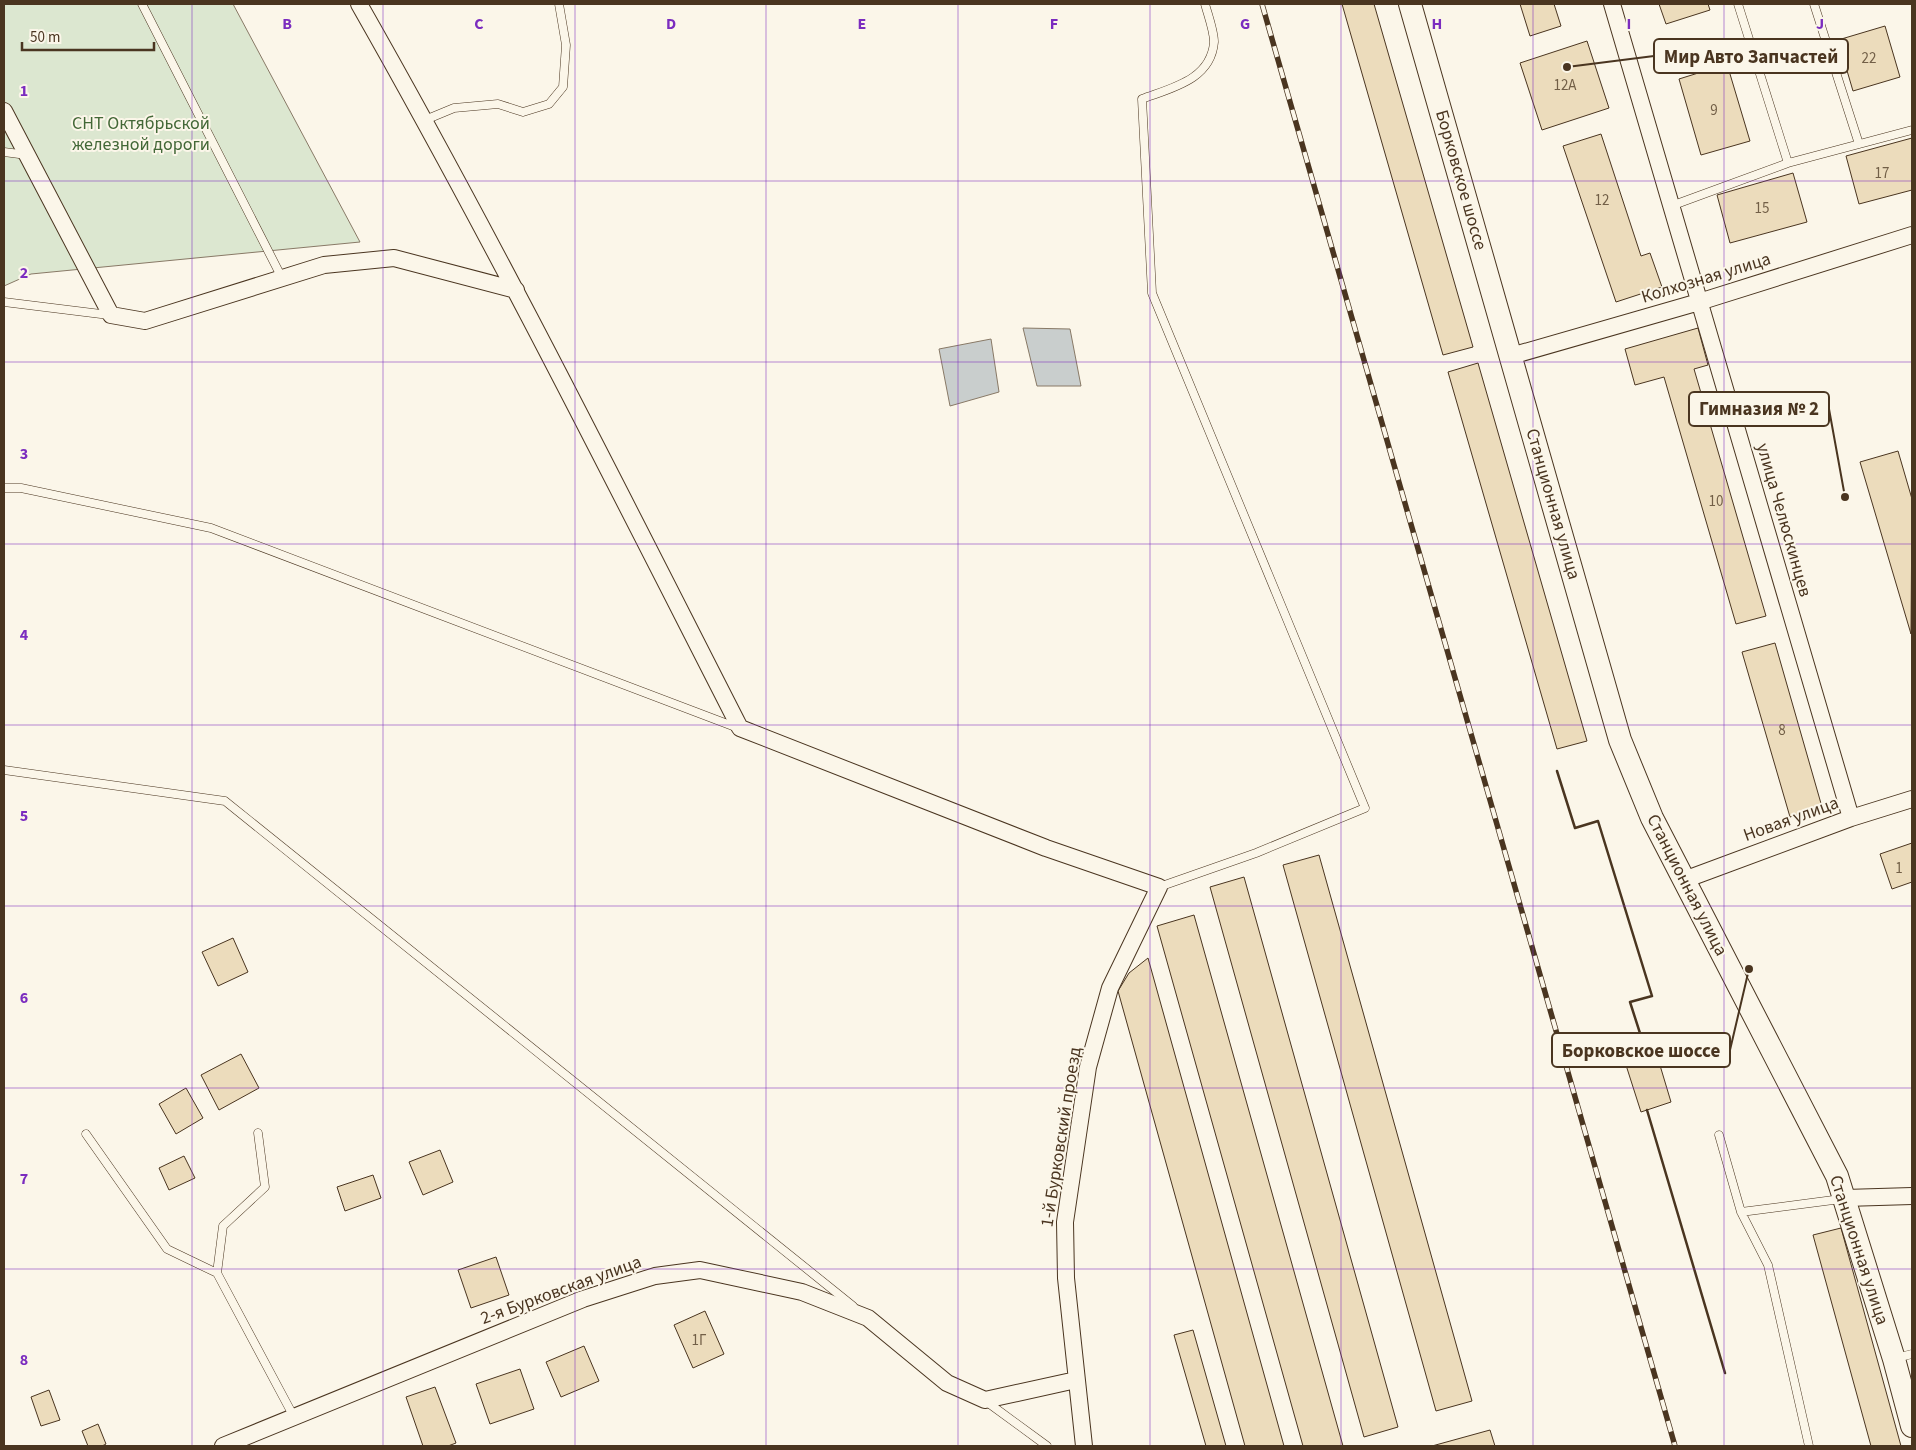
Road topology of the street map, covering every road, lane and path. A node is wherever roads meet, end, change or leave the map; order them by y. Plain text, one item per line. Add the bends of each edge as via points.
1 (142, 4) edge
2 (359, 4) edge
3 (559, 4) edge
4 (1205, 4) edge
5 (1410, 4) edge
6 (1612, 4) edge
7 (1738, 4) edge
8 (1814, 4) edge
9 (4, 111) edge
10 (426, 120) junction
11 (1912, 130) edge
12 (1859, 144) junction
13 (4, 152) edge
14 (27, 155) junction
15 (1788, 163) junction
16 (1671, 206) junction
17 (1912, 235) edge
18 (282, 278) junction
19 (516, 290) junction
20 (4, 302) edge
21 (1699, 302) junction
22 (111, 315) junction
23 (1511, 356) junction
24 (4, 488) edge
25 (740, 728) junction
26 (4, 770) edge
27 (1912, 799) edge
28 (1851, 818) junction
29 (1684, 880) junction
30 (1159, 887) junction
31 (258, 1133) dead end
32 (86, 1134) dead end
33 (1719, 1135) dead end
34 (1912, 1196) edge
35 (1845, 1198) junction
36 (1742, 1212) junction
37 (217, 1273) junction
38 (868, 1318) junction
39 (1903, 1356) edge
40 (1076, 1380) junction
41 (985, 1400) junction
42 (294, 1417) junction
43 (1912, 1426) edge
44 (223, 1446) edge
45 (1047, 1446) edge
46 (1084, 1446) edge
47 (1809, 1446) edge

1 - 18 lane
2 - 10 street
3 - 10 lane via 566,45 563,87 550,104 523,112 498,104 454,108
4 - 30 lane via 1214,41 1209,64 1185,84 1142,99 1152,293 1365,808 1256,853
5 - 23 main road, Борковское шоссе
6 - 16 street, улица Челюскинцев
7 - 15 lane
8 - 12 lane
9 - 14 street
10 - 19 street
11 - 12 lane
12 - 15 lane
13 - 14 lane
14 - 22 street
15 - 16 lane
16 - 21 street, улица Челюскинцев
17 - 21 street, Колхозная улица
18 - 19 street via 324,265 394,258
18 - 22 street via 145,321
19 - 25 street
20 - 22 lane
21 - 23 street, Колхозная улица
21 - 28 street, улица Челюскинцев
23 - 29 main road, Станционная улица via 1620,740 1652,818
24 - 25 lane via 21,488 211,528
25 - 30 street via 1046,848
26 - 38 lane via 225,801
27 - 28 street, Новая улица
28 - 29 street, Новая улица
29 - 35 main road, Станционная улица via 1826,1153
30 - 40 street, 1-й Бурковский проезд via 1110,988 1088,1067 1065,1222 1066,1278
31 - 37 lane via 265,1187 223,1226
32 - 37 lane via 167,1249
33 - 36 lane
34 - 35 street
35 - 36 lane
35 - 39 main road, Станционная улица
36 - 47 lane via 1768,1265
37 - 42 lane
38 - 41 street, 2-я Бурковская улица via 947,1383
38 - 42 street, 2-я Бурковская улица via 802,1292 700,1270 655,1276 584,1299
39 - 43 main road, Станционная улица
40 - 41 street
40 - 46 street, 1-й Бурковский проезд
41 - 45 lane
42 - 44 street, 2-я Бурковская улица

